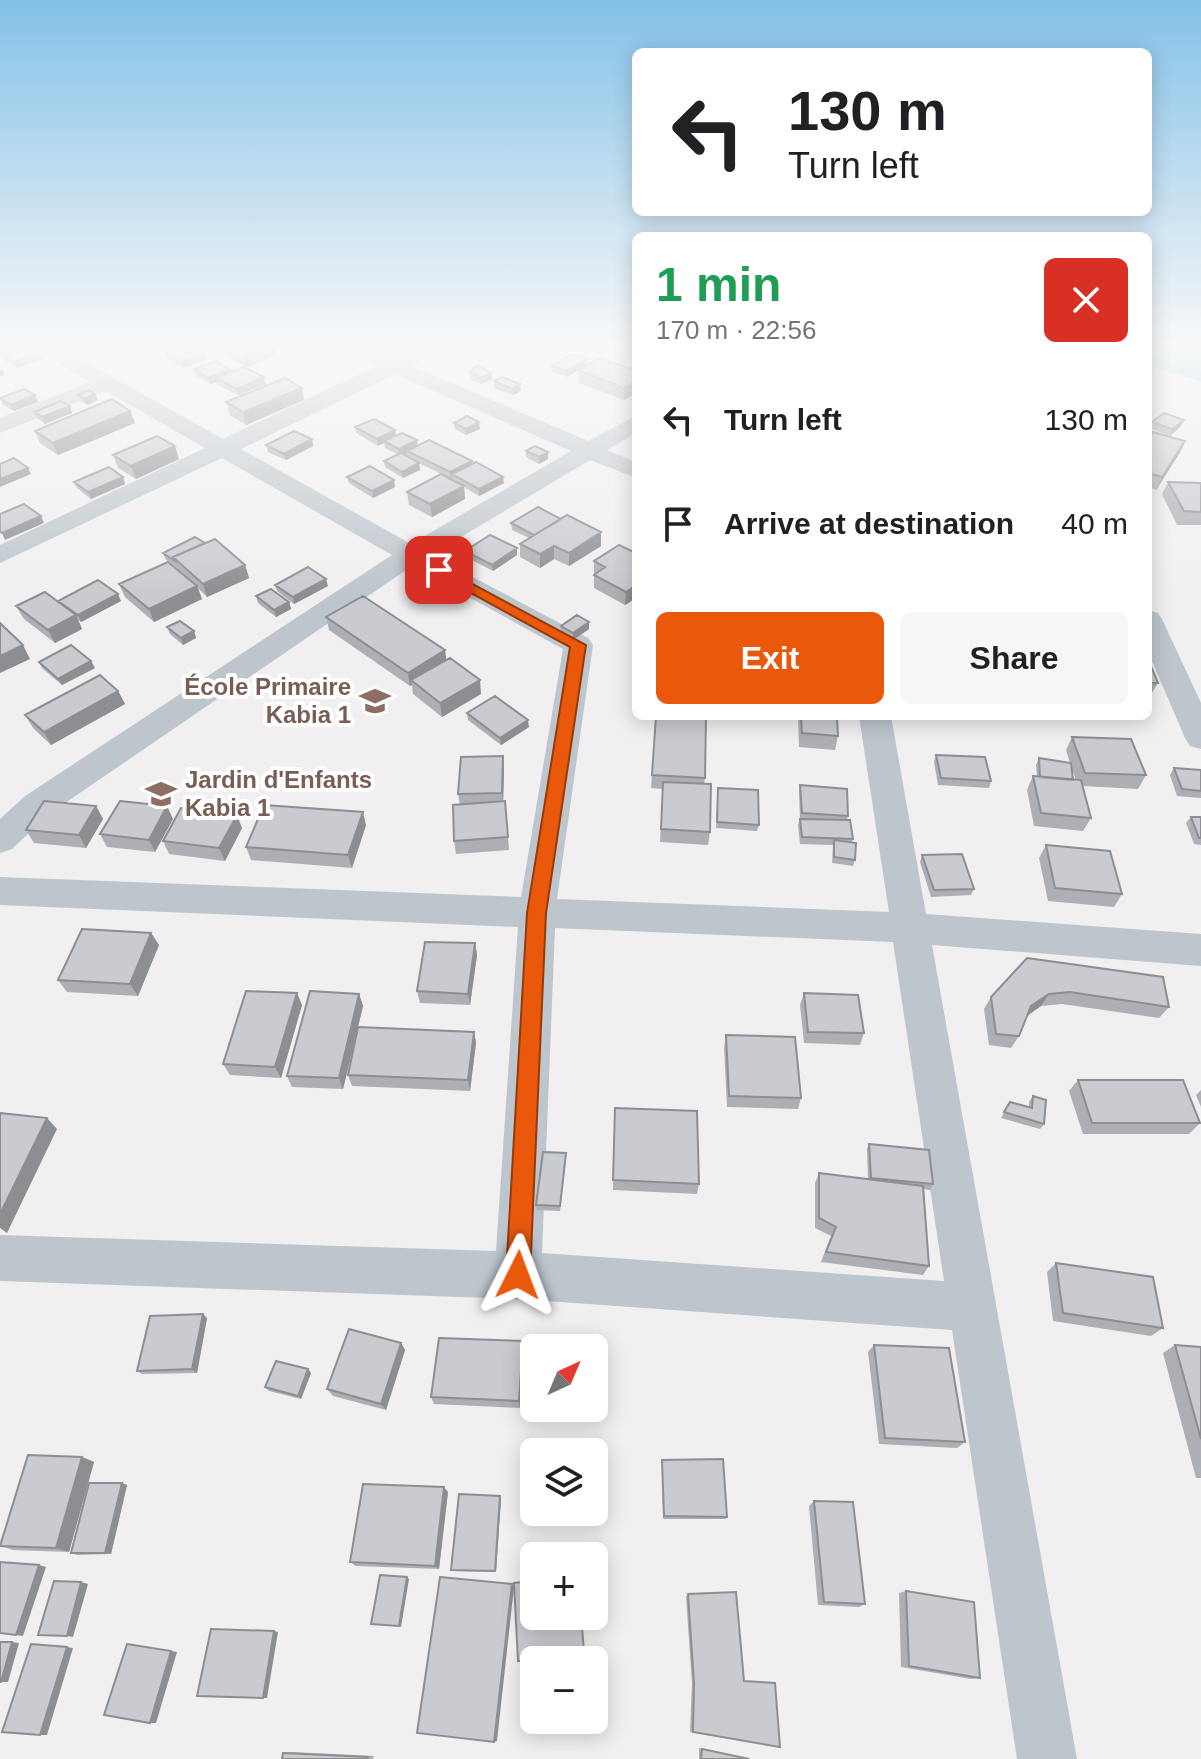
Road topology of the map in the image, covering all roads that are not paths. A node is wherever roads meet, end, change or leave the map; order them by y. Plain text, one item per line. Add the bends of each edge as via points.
1 (190, 430) edge
2 (262, 430) edge
3 (543, 430) edge
4 (624, 430) edge
5 (223, 449) junction
6 (589, 450) junction
7 (632, 469) edge
8 (0, 555) edge
9 (411, 555) junction
10 (1152, 628) edge
11 (876, 720) edge
12 (1201, 738) edge
13 (0, 840) edge
14 (0, 891) edge
15 (537, 913) junction
16 (910, 928) junction
17 (1201, 950) edge
18 (0, 1258) edge
19 (518, 1275) junction
20 (972, 1307) junction
21 (1047, 1759) edge

1 - 5 street
2 - 5 street
3 - 6 street
4 - 6 street
5 - 8 street
5 - 9 street
6 - 7 street
6 - 9 street
9 - 13 street via 37,805
9 - 15 street via 578,645
10 - 12 street
11 - 16 street
14 - 15 street
15 - 16 street
15 - 19 street
16 - 17 street
16 - 20 street
18 - 19 street
19 - 20 street
20 - 21 street

